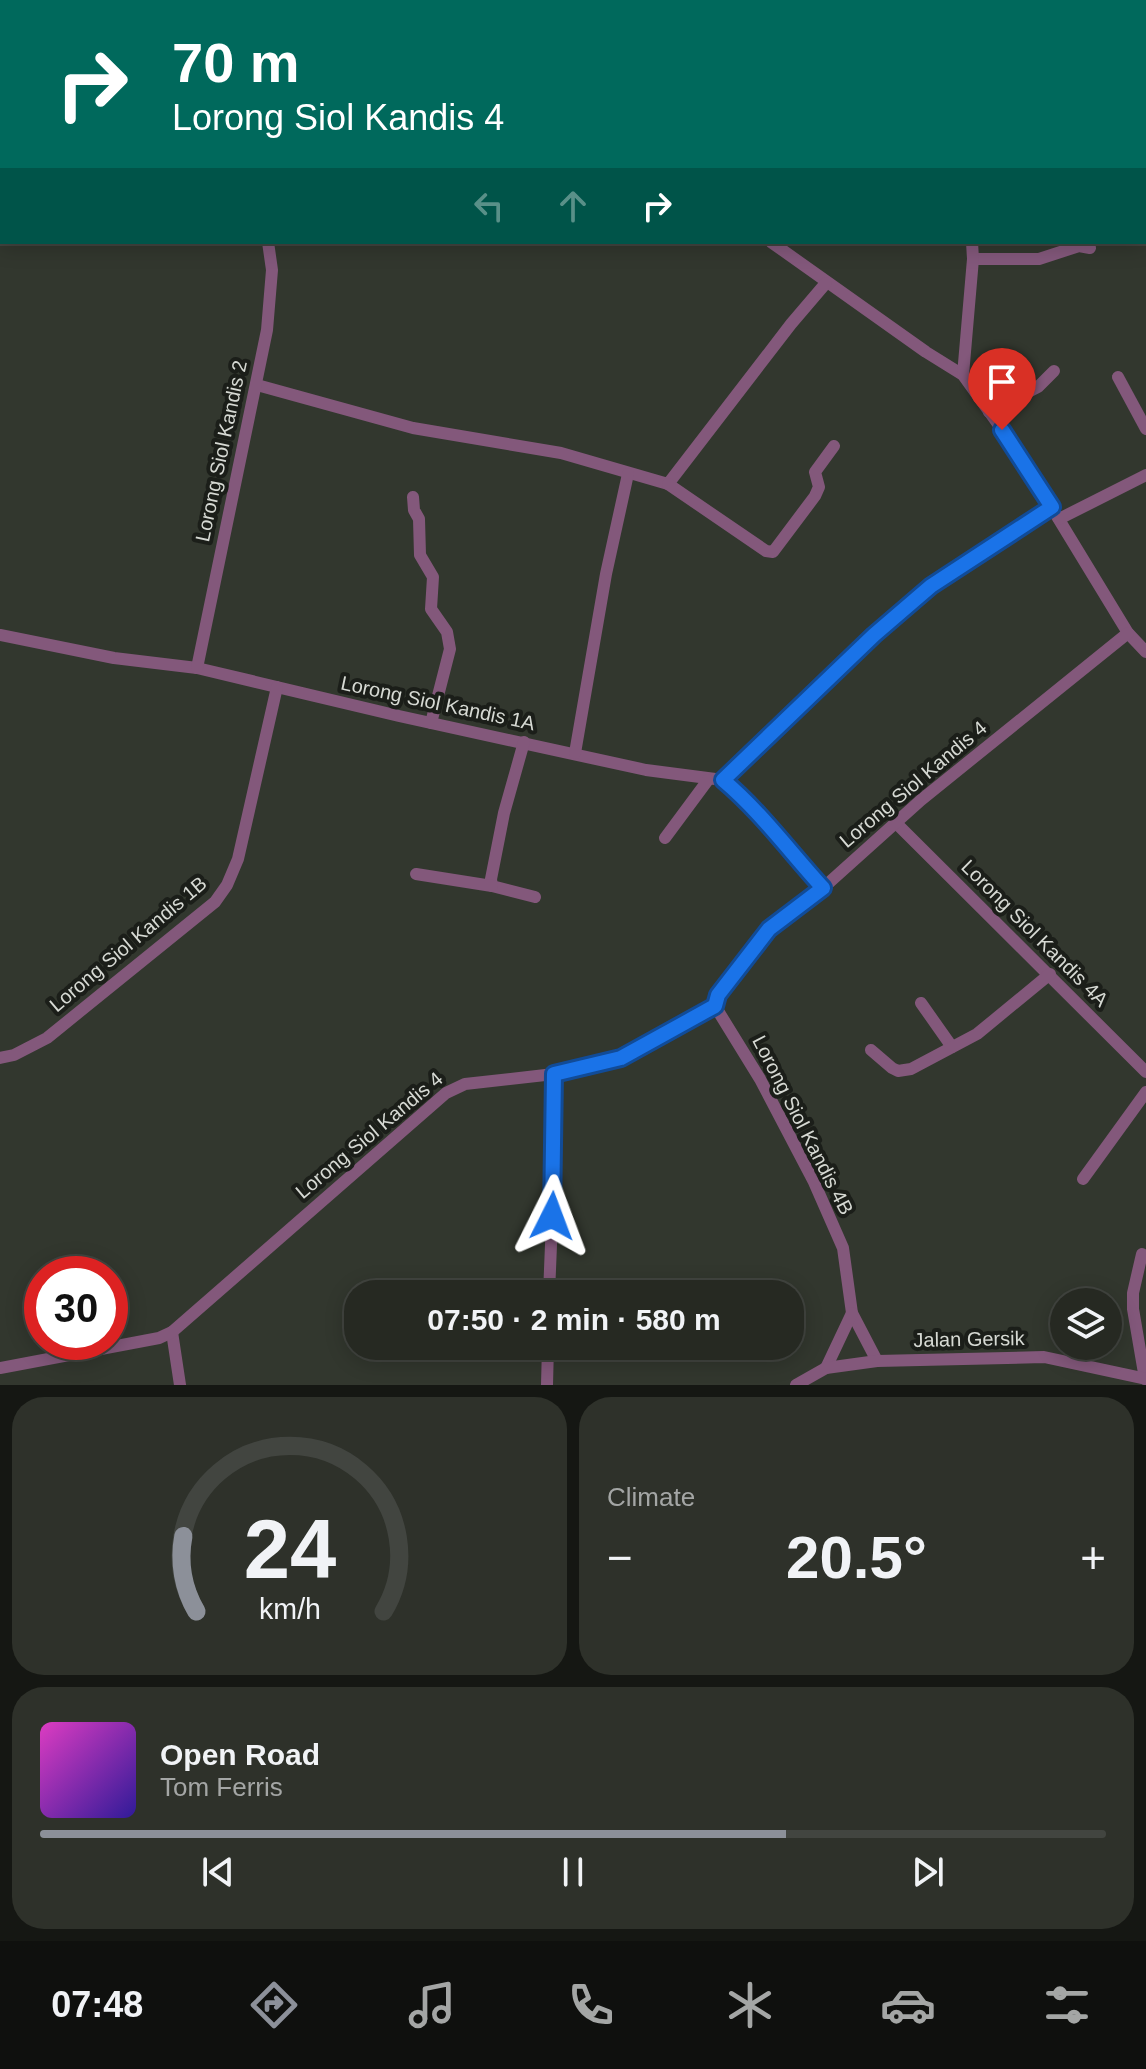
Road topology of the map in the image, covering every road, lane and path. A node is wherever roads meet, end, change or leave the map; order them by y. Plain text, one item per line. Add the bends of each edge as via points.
1 (268, 244) edge
2 (774, 244) edge
3 (972, 244) edge
4 (1090, 248) dead end
5 (973, 259) junction
6 (826, 283) junction
7 (1054, 371) dead end
8 (963, 375) junction
9 (1118, 377) dead end
10 (257, 385) junction
11 (989, 412) junction
12 (1146, 429) edge
13 (834, 446) dead end
14 (628, 474) junction
15 (1146, 475) edge
16 (668, 484) junction
17 (413, 497) dead end
18 (1052, 507) junction
19 (1059, 519) junction
20 (1128, 633) junction
21 (0, 635) edge
22 (1146, 652) edge
23 (197, 668) junction
24 (277, 687) junction
25 (431, 723) junction
26 (524, 742) junction
27 (575, 753) junction
28 (708, 780) junction
29 (723, 780) junction
30 (896, 823) junction
31 (665, 838) dead end
32 (416, 874) dead end
33 (492, 886) junction
34 (823, 888) junction
35 (535, 897) dead end
36 (1050, 974) junction
37 (921, 1003) dead end
38 (715, 1006) junction
39 (952, 1047) junction
40 (871, 1050) dead end
41 (0, 1058) edge
42 (1146, 1072) edge
43 (554, 1074) junction
44 (1146, 1092) edge
45 (1083, 1179) dead end
46 (1142, 1254) dead end
47 (549, 1280) edge
48 (852, 1313) junction
49 (172, 1332) junction
50 (548, 1360) edge
51 (877, 1361) junction
52 (0, 1368) edge
53 (826, 1368) junction
54 (1145, 1379) edge
55 (180, 1385) edge
56 (547, 1385) edge
57 (796, 1385) edge

1 - 10 street, Lorong Siol Kandis 2 via 271,285
2 - 6 street
3 - 5 street
4 - 5 street via 1079,246 1039,259
5 - 8 street
6 - 8 street
6 - 16 street
7 - 11 street via 1038,387
8 - 11 street
9 - 12 street
10 - 14 street via 413,428 561,453
10 - 23 street, Lorong Siol Kandis 2
11 - 18 street
13 - 16 street via 815,472 815,496 773,552
14 - 16 street
14 - 27 street
15 - 19 street
17 - 25 street via 420,555 433,577 431,609 447,632 450,649
18 - 19 street
18 - 29 street via 931,586
19 - 20 street
20 - 22 street
20 - 30 street, Lorong Siol Kandis 4
21 - 23 street, Lorong Siol Kandis 1A
23 - 24 street, Lorong Siol Kandis 1A
24 - 25 street, Lorong Siol Kandis 1A
24 - 41 street, Lorong Siol Kandis 1B via 238,859 215,902 47,1038
25 - 26 street, Lorong Siol Kandis 1A
26 - 27 street, Lorong Siol Kandis 1A
26 - 33 street via 504,813
27 - 28 street, Lorong Siol Kandis 1A
28 - 29 street, Lorong Siol Kandis 1A
28 - 31 street
29 - 34 street via 750,803
30 - 34 street, Lorong Siol Kandis 4
30 - 36 street, Lorong Siol Kandis 4A
32 - 33 street
33 - 35 street
34 - 38 street, Lorong Siol Kandis 4 via 769,929
36 - 39 street via 977,1034
36 - 42 street, Lorong Siol Kandis 4A
37 - 39 street
38 - 43 street, Lorong Siol Kandis 4 via 621,1058
38 - 48 street, Lorong Siol Kandis 4B via 814,1182 843,1248
39 - 40 street via 905,1071 892,1068
43 - 47 street
43 - 49 street, Lorong Siol Kandis 4 via 465,1084 446,1093
44 - 45 street
46 - 54 street via 1133,1309
48 - 51 street
48 - 53 street
49 - 52 street, Lorong Siol Kandis 4
49 - 55 street
50 - 56 street
51 - 53 street, Jalan Gersik
51 - 54 street, Jalan Gersik via 1044,1357
53 - 57 street, Jalan Gersik

